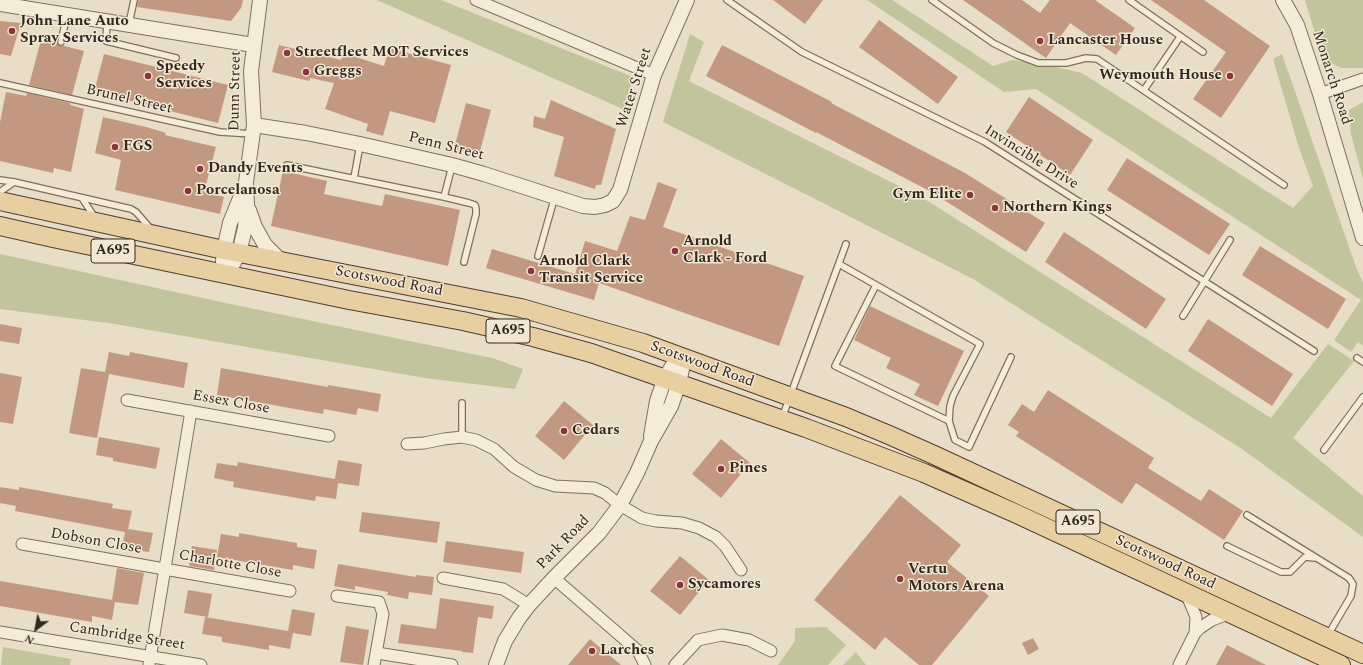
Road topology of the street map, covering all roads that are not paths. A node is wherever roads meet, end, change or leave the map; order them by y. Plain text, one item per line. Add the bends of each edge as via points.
1 (134, 0) edge
2 (260, 0) edge
3 (476, 0) edge
4 (687, 0) edge
5 (727, 0) edge
6 (932, 0) edge
7 (1129, 0) edge
8 (1283, 0) edge
9 (0, 4) edge
10 (67, 14) junction
11 (108, 21) junction
12 (129, 24) junction
13 (1180, 37) junction
14 (61, 42) dead end
15 (253, 45) junction
16 (1203, 52) dead end
17 (176, 58) dead end
18 (654, 75) junction
19 (1363, 79) edge
20 (0, 83) edge
21 (1144, 90) junction
22 (1320, 94) junction
23 (254, 130) junction
24 (360, 144) junction
25 (288, 165) dead end
26 (452, 166) junction
27 (354, 178) junction
28 (0, 180) edge
29 (14, 182) junction
30 (246, 182) junction
31 (1284, 185) dead end
32 (620, 190) joint
33 (0, 192) edge
34 (555, 196) junction
35 (444, 197) junction
36 (82, 198) junction
37 (0, 201) edge
38 (247, 204) junction
39 (98, 223) junction
40 (0, 226) edge
41 (157, 236) junction
42 (1363, 238) edge
43 (1230, 240) dead end
44 (846, 244) dead end
45 (231, 252) junction
46 (538, 256) dead end
47 (282, 262) junction
48 (464, 262) dead end
49 (839, 264) junction
50 (226, 274) junction
51 (1204, 281) junction
52 (876, 285) junction
53 (1182, 316) dead end
54 (1314, 351) dead end
55 (681, 356) junction
56 (1011, 357) dead end
57 (1357, 358) dead end
58 (1363, 362) edge
59 (672, 381) junction
60 (790, 397) junction
61 (1363, 398) edge
62 (127, 400) dead end
63 (462, 403) dead end
64 (191, 411) junction
65 (782, 419) junction
66 (948, 421) junction
67 (329, 436) dead end
68 (462, 436) junction
69 (407, 444) dead end
70 (1324, 450) dead end
71 (620, 505) junction
72 (1247, 515) dead end
73 (22, 544) dead end
74 (1227, 546) dead end
75 (1318, 559) junction
76 (165, 569) junction
77 (741, 570) dead end
78 (443, 578) dead end
79 (554, 578) junction
80 (290, 591) dead end
81 (1186, 593) junction
82 (338, 596) dead end
83 (529, 605) junction
84 (1231, 613) junction
85 (0, 632) edge
86 (1195, 633) junction
87 (1327, 637) junction
88 (771, 651) dead end
89 (377, 653) junction
90 (1363, 654) edge
91 (150, 661) edge
92 (201, 665) edge
93 (374, 665) edge
94 (452, 665) edge
95 (496, 665) edge
96 (645, 665) edge
97 (675, 665) edge
98 (1179, 665) edge
99 (1341, 665) edge

1 - 12 lane
2 - 15 street, Dunn Street
3 - 18 street
4 - 18 street, Water Street
5 - 51 lane, Invincible Drive via 802,52 985,142
6 - 21 lane via 993,43 1017,55 1038,63 1097,59
7 - 13 lane
8 - 22 street, Monarch Road via 1297,25
9 - 10 street
10 - 11 street
10 - 14 lane
11 - 12 street
11 - 17 lane via 106,41
12 - 15 street
13 - 16 lane
13 - 21 lane
15 - 23 street, Dunn Street via 251,71
18 - 32 street, Water Street
19 - 22 street
20 - 23 lane, Brunel Street via 220,132
21 - 31 lane
22 - 42 street, Monarch Road
23 - 24 street, Penn Street via 306,133
23 - 30 street, Dunn Street
24 - 26 street, Penn Street
24 - 27 lane
25 - 27 lane
26 - 34 street, Penn Street
26 - 35 lane
27 - 35 lane
28 - 29 lane
29 - 33 lane
29 - 36 lane
30 - 38 street, Dunn Street
30 - 45 street, Dunn Street via 230,223
32 - 34 street, Penn Street via 613,201 595,207 583,206
34 - 46 lane
35 - 48 lane via 475,205
36 - 39 lane
36 - 41 lane via 132,209
37 - 39 main road, Scotswood Road / A695
38 - 45 street, Dunn Street via 245,228
38 - 47 street, Dunn Street via 251,219 262,240
39 - 41 main road, Scotswood Road / A695
40 - 50 main road, Scotswood Road / A695
41 - 45 main road, Scotswood Road / A695
43 - 51 lane
44 - 49 lane
45 - 47 main road, Scotswood Road / A695
45 - 50 street, Dunn Street via 223,262
47 - 55 main road, Scotswood Road / A695 via 521,308
49 - 52 lane
49 - 60 lane
50 - 59 main road, Scotswood Road / A695 via 533,336
51 - 53 lane
51 - 54 lane, Invincible Drive
52 - 66 lane via 980,344 953,396
52 - 66 lane via 835,366
55 - 59 street, Park Road via 682,369
55 - 60 main road, Scotswood Road / A695
56 - 66 lane via 969,446 955,440
57 - 58 lane
59 - 65 main road, Scotswood Road / A695
59 - 71 street, Park Road via 665,417
60 - 65 lane
60 - 87 main road, Scotswood Road / A695 via 934,454
61 - 70 lane
62 - 64 street, Essex Close
63 - 68 lane
64 - 67 street, Essex Close
64 - 76 street
65 - 81 main road, Scotswood Road / A695 via 924,473
68 - 69 street
68 - 71 street via 494,449 514,467 536,480 554,486 594,488
71 - 77 street via 642,518 682,523 703,530 725,546
71 - 79 street, Park Road via 599,533
72 - 75 lane
73 - 76 street, Dobson Close
74 - 75 lane via 1281,572 1290,572 1305,557
75 - 87 lane via 1349,578 1353,584 1351,596
76 - 80 street, Charlotte Close
76 - 91 street
78 - 83 street via 503,589
79 - 83 street, Park Road
79 - 96 street via 638,651
81 - 84 main road, Scotswood Road / A695
81 - 86 street via 1196,617
82 - 89 street via 379,602 383,614
83 - 95 street, Park Road via 506,641
84 - 86 street via 1206,623
84 - 99 main road, Scotswood Road / A695
85 - 91 street, Cambridge Street
86 - 98 street
87 - 90 main road, Scotswood Road / A695
88 - 97 street via 749,640 722,635 698,640
89 - 93 street
89 - 94 street
91 - 92 street, Cambridge Street

